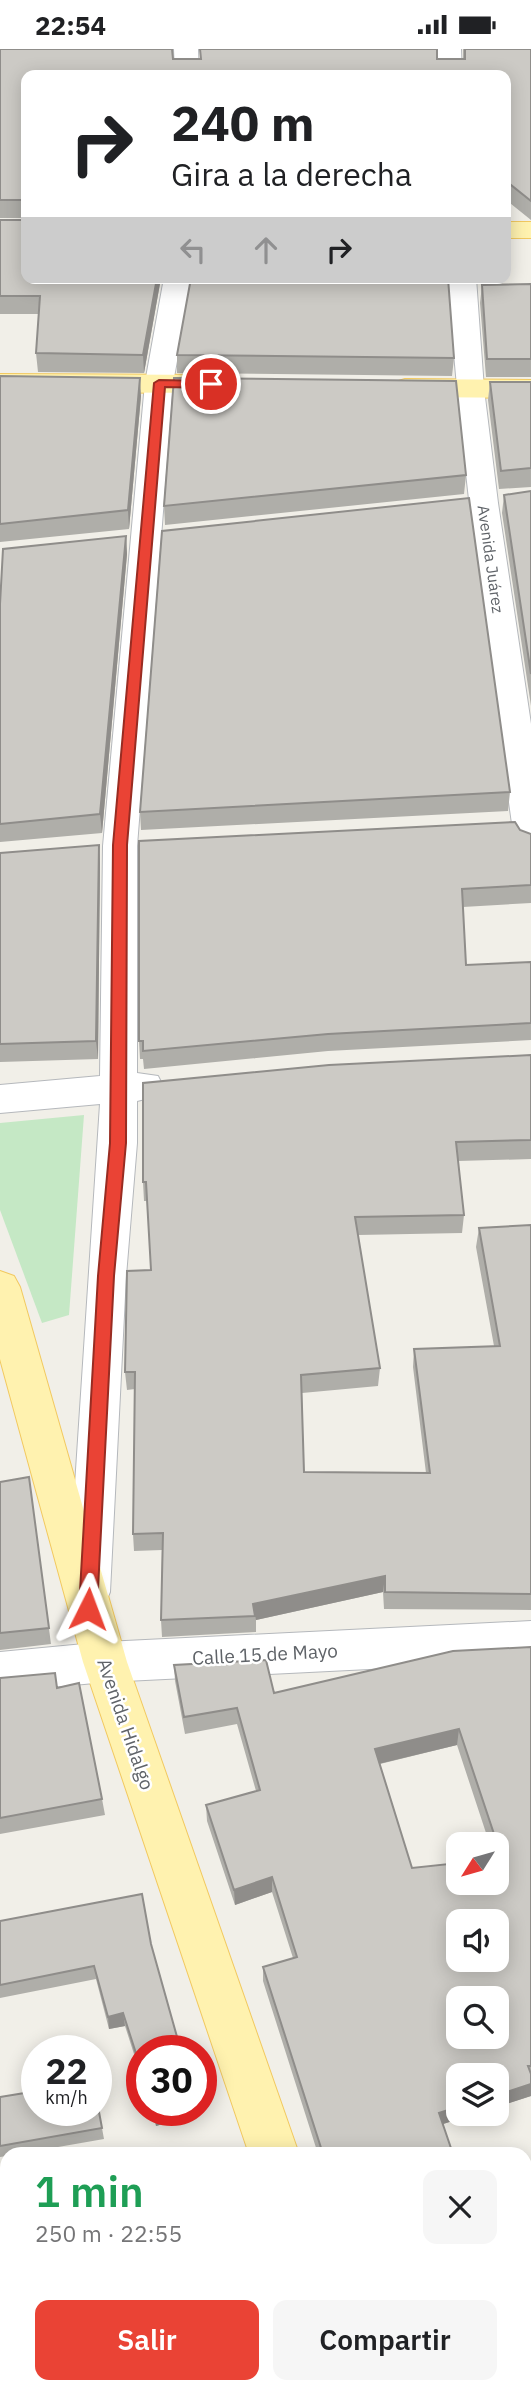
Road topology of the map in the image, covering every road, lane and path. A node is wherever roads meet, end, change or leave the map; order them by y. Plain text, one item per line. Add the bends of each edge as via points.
1 (187, 49) edge
2 (449, 49) edge
3 (187, 70) edge
4 (450, 70) edge
5 (511, 230) edge
6 (531, 230) edge
7 (177, 284) edge
8 (462, 284) edge
9 (0, 383) edge
10 (159, 383) junction
11 (254, 385) edge
12 (376, 387) edge
13 (470, 389) junction
14 (531, 390) edge
15 (523, 828) edge
16 (175, 1083) edge
17 (120, 1089) junction
18 (0, 1099) edge
19 (0, 1287) edge
20 (88, 1609) junction
21 (531, 1641) edge
22 (105, 1662) junction
23 (0, 1672) edge
24 (272, 2147) edge

1 - 3 street
2 - 4 street
5 - 6 main road
7 - 10 street
8 - 13 street, Avenida Juárez
9 - 10 main road
10 - 11 main road
10 - 17 street via 121,846
12 - 13 main road
13 - 14 main road
13 - 15 street, Avenida Juárez
16 - 17 street
17 - 18 street
17 - 20 street
19 - 20 main road, Avenida Hidalgo
20 - 22 main road, Avenida Hidalgo
21 - 22 street, Calle 15 de Mayo
22 - 23 street, Calle 15 de Mayo
22 - 24 main road, Avenida Hidalgo

